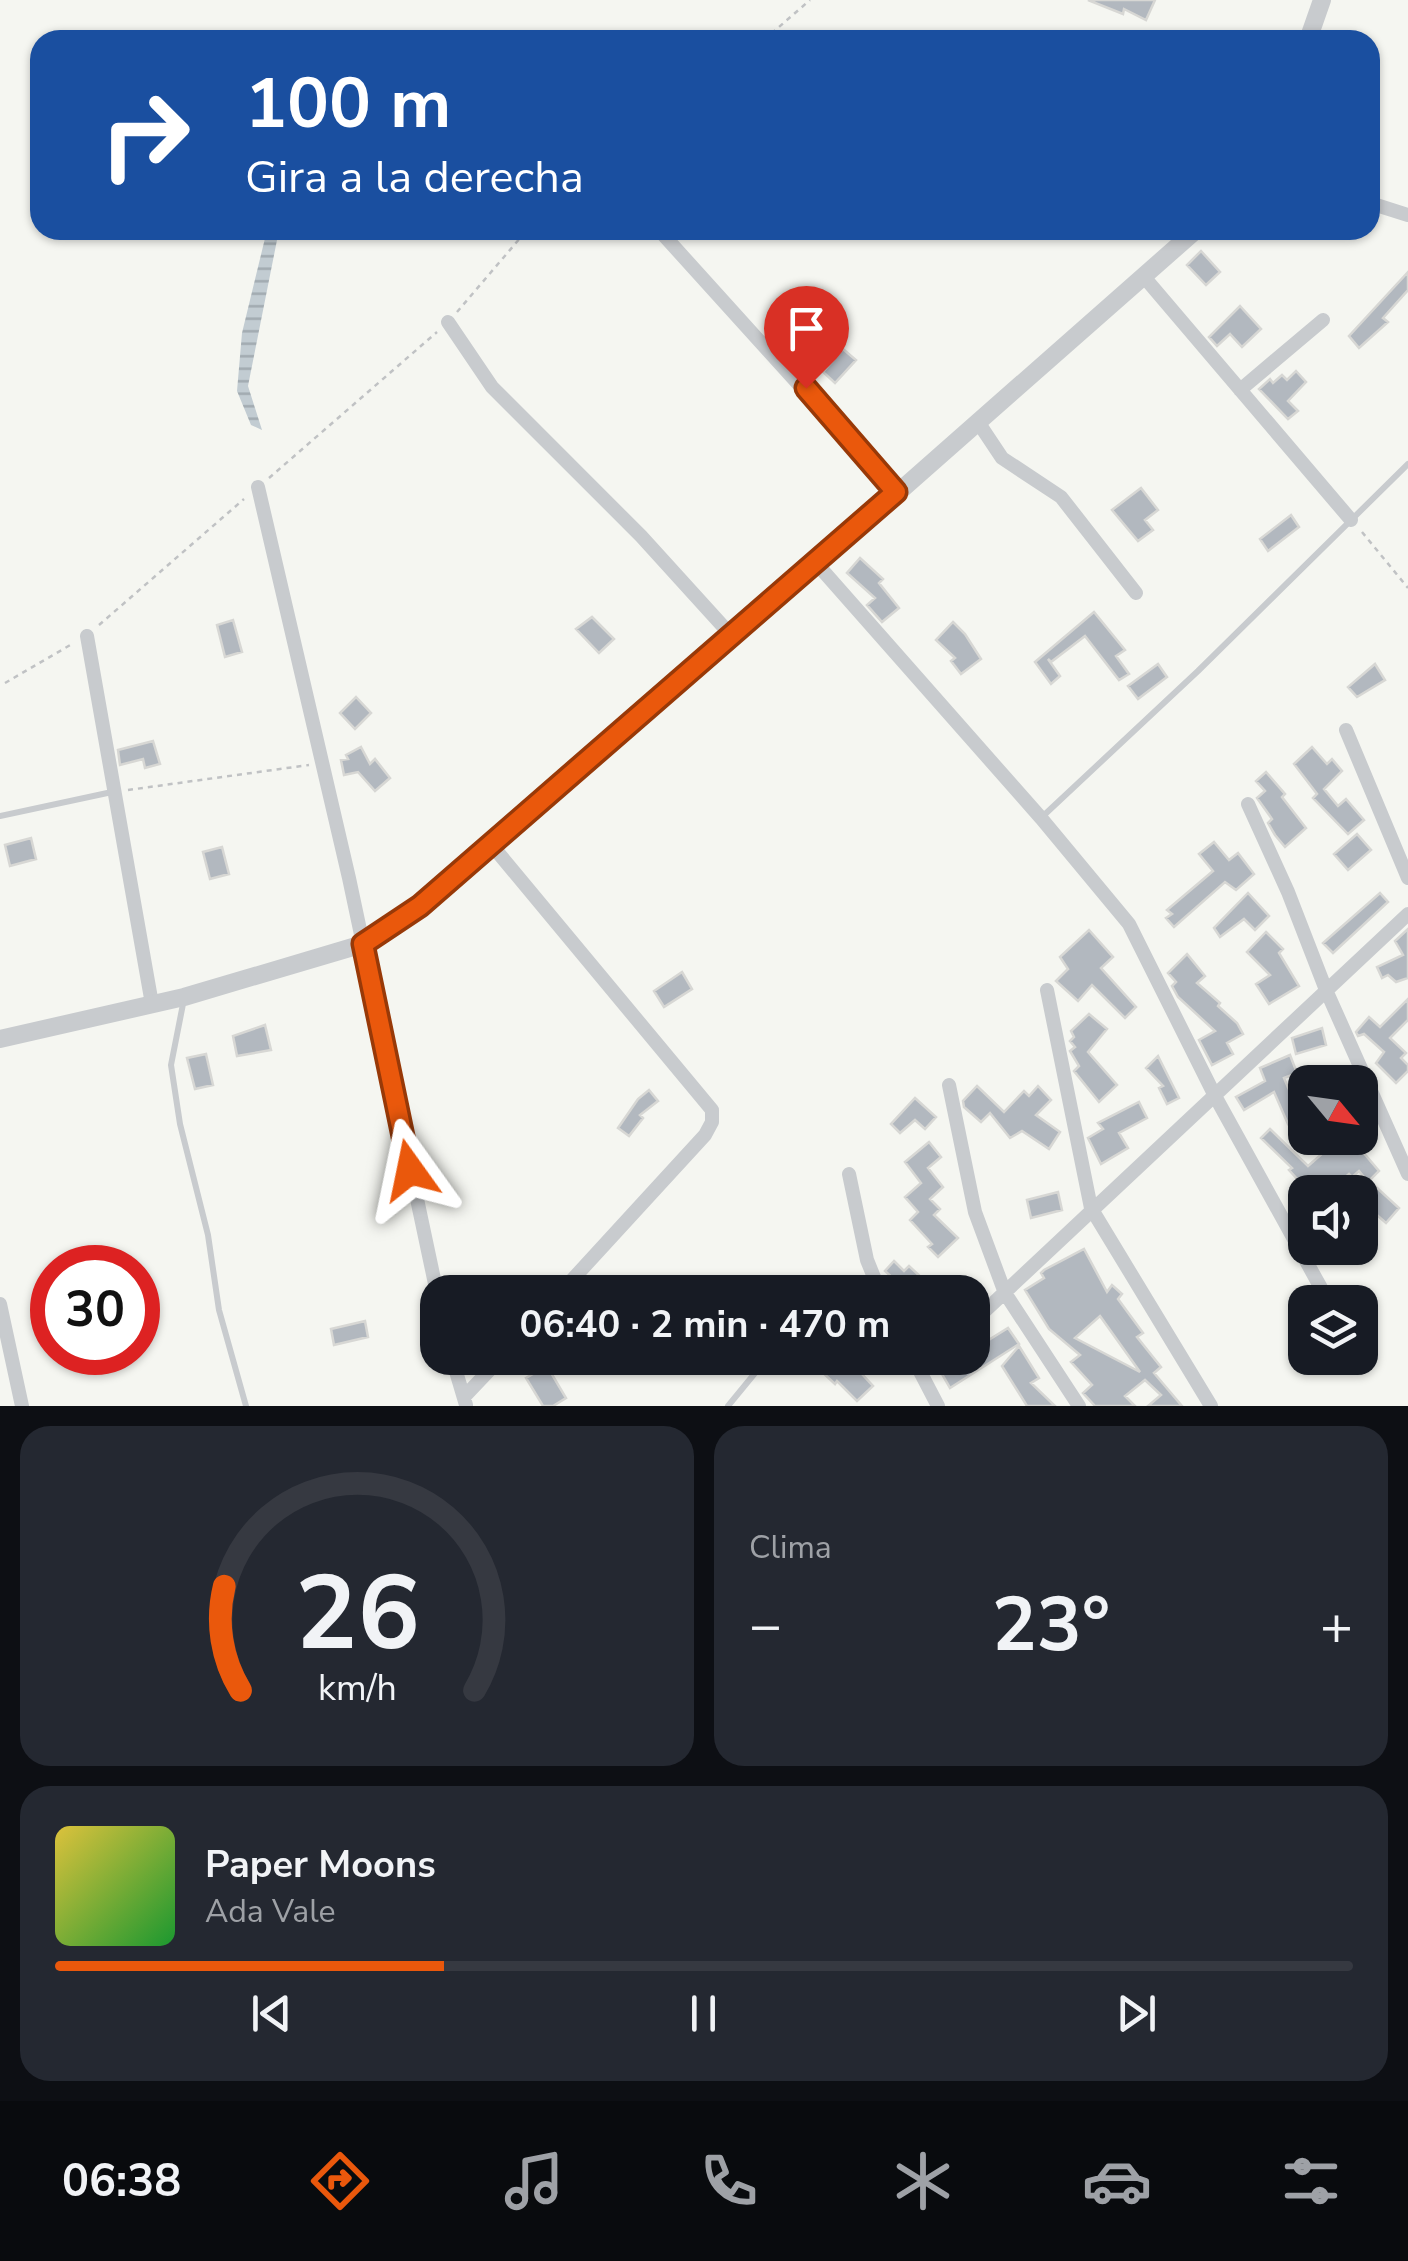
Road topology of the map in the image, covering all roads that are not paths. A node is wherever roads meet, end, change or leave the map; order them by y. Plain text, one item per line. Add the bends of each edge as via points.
1 (1322, 0) edge
2 (1312, 30) edge
3 (1380, 206) edge
4 (1408, 215) edge
5 (669, 240) edge
6 (1185, 240) edge
7 (1144, 278) junction
8 (1324, 320) dead end
9 (448, 322) road end
10 (1240, 390) junction
11 (978, 422) junction
12 (1408, 464) edge
13 (258, 488) road end
14 (896, 492) junction
15 (1351, 520) junction
16 (816, 564) junction
17 (1136, 593) dead end
18 (730, 634) junction
19 (87, 636) road end
20 (1346, 730) dead end
21 (112, 792) junction
22 (1248, 804) dead end
23 (0, 816) edge
24 (1041, 818) junction
25 (490, 843) junction
26 (1408, 878) edge
27 (1408, 914) edge
28 (363, 944) junction
29 (1047, 990) dead end
30 (1326, 990) junction
31 (184, 998) junction
32 (152, 1004) junction
33 (0, 1039) edge
34 (949, 1085) dead end
35 (1215, 1096) junction
36 (850, 1174) dead end
37 (1408, 1174) edge
38 (1091, 1208) junction
39 (433, 1275) edge
40 (576, 1275) edge
41 (874, 1275) edge
42 (1319, 1285) edge
43 (1005, 1292) junction
44 (0, 1304) edge
45 (990, 1306) edge
46 (455, 1375) edge
47 (486, 1375) edge
48 (753, 1375) edge
49 (922, 1375) edge
50 (461, 1403) edge
51 (933, 1404) edge
52 (22, 1406) edge
53 (246, 1406) edge
54 (728, 1406) edge
55 (1079, 1406) edge
56 (1211, 1406) edge

1 - 2 street
3 - 4 street
5 - 14 street
6 - 7 street
7 - 10 street
7 - 11 street
8 - 10 street
9 - 18 street via 492,388
10 - 15 street
11 - 14 street
11 - 17 street via 1002,458 1061,497
12 - 15 lane
13 - 28 street
14 - 16 street
15 - 24 lane
16 - 18 street
16 - 24 street
18 - 25 street
19 - 21 street
20 - 26 street
21 - 23 lane
21 - 32 street
22 - 30 street
24 - 35 street via 1129,924
25 - 28 street via 420,906
25 - 40 street via 712,1110 706,1135
27 - 30 street
28 - 31 street
28 - 39 street
29 - 38 street
30 - 35 street
30 - 37 street
31 - 32 street
31 - 53 lane via 171,1064 180,1124 208,1235 218,1310
32 - 33 street
34 - 43 street via 975,1212
35 - 38 street
35 - 42 street
36 - 41 street
38 - 43 street
38 - 56 street
43 - 45 street
43 - 55 street
44 - 52 street
46 - 50 street
47 - 50 street
48 - 54 lane
49 - 51 street

